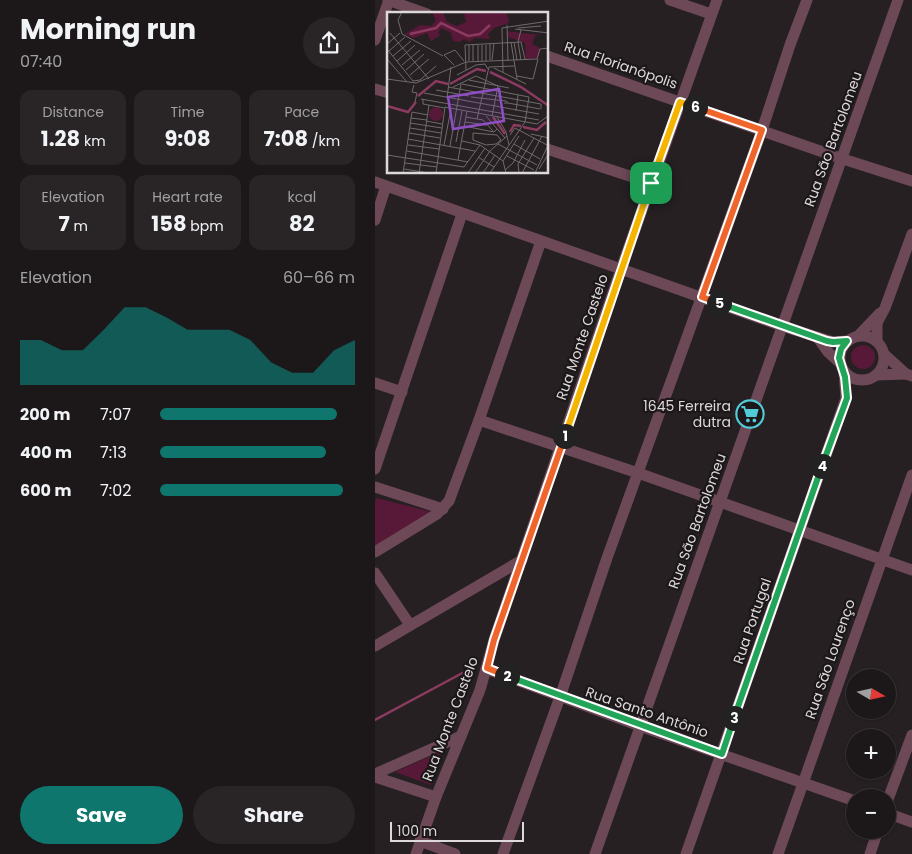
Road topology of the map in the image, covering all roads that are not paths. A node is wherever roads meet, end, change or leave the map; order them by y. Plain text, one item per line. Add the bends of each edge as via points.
1 (388, 0) edge
2 (670, 0) edge
3 (717, 0) edge
4 (807, 0) edge
5 (898, 0) edge
6 (421, 12) edge
7 (711, 14) junction
8 (375, 40) edge
9 (549, 57) edge
10 (680, 102) junction
11 (762, 130) junction
12 (549, 150) edge
13 (843, 159) junction
14 (912, 181) edge
15 (651, 183) junction
16 (381, 184) edge
17 (462, 214) junction
18 (375, 220) edge
19 (912, 234) edge
20 (541, 241) junction
21 (621, 269) junction
22 (702, 297) junction
23 (885, 308) junction
24 (782, 326) junction
25 (858, 336) junction
26 (818, 338) junction
27 (847, 341) junction
28 (877, 341) junction
29 (884, 354) junction
30 (842, 367) junction
31 (909, 375) edge
32 (871, 377) junction
33 (375, 383) edge
34 (402, 392) junction
35 (847, 398) junction
36 (479, 420) junction
37 (561, 447) junction
38 (375, 469) edge
39 (638, 473) junction
40 (912, 475) edge
41 (375, 487) edge
42 (719, 502) junction
43 (443, 510) junction
44 (799, 530) junction
45 (375, 552) edge
46 (882, 559) junction
47 (522, 560) junction
48 (912, 570) edge
49 (375, 573) edge
50 (410, 625) junction
51 (375, 646) edge
52 (487, 668) junction
53 (560, 697) junction
54 (640, 726) junction
55 (912, 734) edge
56 (461, 736) junction
57 (722, 754) junction
58 (375, 775) edge
59 (803, 782) junction
60 (892, 789) edge
61 (436, 797) junction
62 (846, 798) edge
63 (896, 816) edge
64 (912, 822) edge
65 (875, 839) edge
66 (421, 842) junction
67 (416, 854) edge
68 (455, 854) edge
69 (503, 854) edge
70 (595, 854) edge
71 (686, 854) edge
72 (778, 854) edge
73 (870, 854) edge

1 - 6 street
1 - 8 street
2 - 7 street
3 - 7 street, Rua Monte Castelo
4 - 11 street
5 - 13 street, Rua São Bartolomeu
7 - 10 street, Rua Monte Castelo
9 - 10 street, Rua Florianópolis
10 - 11 street, Rua Florianópolis
10 - 15 street, Rua Monte Castelo
11 - 13 street, Rua Florianópolis
11 - 22 street
12 - 15 street
13 - 14 street, Rua Florianópolis
13 - 24 street, Rua São Bartolomeu
15 - 21 street, Rua Monte Castelo
16 - 17 street
16 - 18 street
17 - 20 street
17 - 34 street
19 - 23 street
20 - 21 street
20 - 36 street
21 - 22 street
21 - 37 street, Rua Monte Castelo
22 - 24 street
22 - 39 street
23 - 25 street
23 - 28 street via 877,323
24 - 26 street
24 - 42 street, Rua São Bartolomeu
25 - 27 street
25 - 28 street via 868,336
26 - 27 street
26 - 30 street
27 - 30 street via 841,349
28 - 29 street
29 - 31 street
29 - 32 street via 883,366
30 - 32 street via 854,379
30 - 35 street
31 - 32 street
32 - 35 street
33 - 34 street
34 - 38 street
35 - 44 street, Rua Portugal
36 - 37 street
36 - 43 street
37 - 39 street
37 - 47 street, Rua Monte Castelo
39 - 42 street
39 - 53 street
40 - 46 street, Rua São Lourenço
41 - 43 street
42 - 44 street
42 - 54 street, Rua São Bartolomeu
43 - 45 street
44 - 46 street
44 - 57 street, Rua Portugal
46 - 48 street
46 - 59 street, Rua São Lourenço
47 - 50 street
47 - 52 street, Rua Monte Castelo
49 - 50 street
50 - 51 street
52 - 53 street, Rua Santo Antônio
52 - 56 street, Rua Monte Castelo
53 - 54 street, Rua Santo Antônio
53 - 69 street
54 - 57 street, Rua Santo Antônio
54 - 70 street, Rua São Bartolomeu
55 - 60 street
56 - 58 street
56 - 61 street, Rua Monte Castelo
57 - 59 street, Rua Santo Antônio
57 - 71 street, Rua Portugal
58 - 61 street
59 - 62 street, Rua Santo Antônio
59 - 72 street, Rua São Lourenço
61 - 66 street, Rua Monte Castelo
63 - 64 street
65 - 73 street
66 - 67 street, Rua Monte Castelo
66 - 68 street

